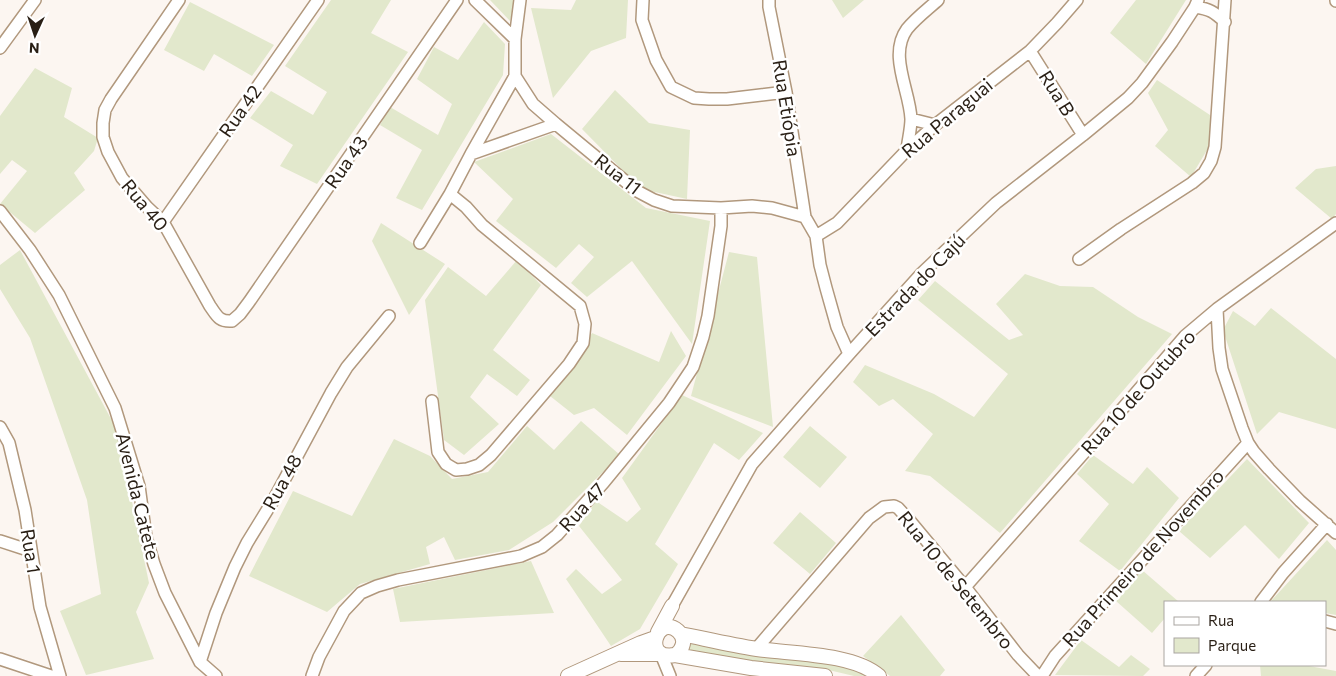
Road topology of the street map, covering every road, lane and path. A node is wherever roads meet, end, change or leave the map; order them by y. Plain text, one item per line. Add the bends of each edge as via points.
1 (35, 0) edge
2 (179, 0) edge
3 (318, 0) edge
4 (457, 0) edge
5 (475, 0) edge
6 (520, 0) edge
7 (643, 0) edge
8 (769, 0) edge
9 (938, 0) edge
10 (1077, 0) edge
11 (1226, 0) edge
12 (1196, 3) edge
13 (1224, 22) junction
14 (515, 39) junction
15 (0, 48) edge
16 (1030, 50) junction
17 (515, 76) junction
18 (786, 92) junction
19 (911, 119) junction
20 (556, 124) junction
21 (935, 125) junction
22 (1083, 135) junction
23 (907, 150) junction
24 (470, 154) junction
25 (450, 194) junction
26 (721, 208) junction
27 (0, 211) edge
28 (805, 217) junction
29 (163, 222) junction
30 (1336, 223) edge
31 (816, 236) junction
32 (420, 243) dead end
33 (1079, 259) dead end
34 (1217, 309) junction
35 (389, 316) dead end
36 (232, 322) joint
37 (849, 354) junction
38 (432, 401) dead end
39 (0, 426) edge
40 (1248, 443) junction
41 (1327, 524) junction
42 (1336, 533) edge
43 (0, 542) edge
44 (31, 551) junction
45 (965, 587) junction
46 (1262, 601) edge
47 (672, 606) junction
48 (677, 631) junction
49 (656, 635) junction
50 (756, 649) junction
51 (618, 654) junction
52 (668, 654) junction
53 (0, 659) edge
54 (200, 662) junction
55 (1205, 666) edge
56 (51, 676) edge
57 (60, 676) edge
58 (216, 676) edge
59 (312, 676) edge
60 (568, 676) edge
61 (670, 676) edge
62 (674, 676) edge
63 (825, 676) edge
64 (879, 676) edge
65 (1038, 676) edge
66 (1042, 676) edge
67 (1196, 676) edge

1 - 15 street
2 - 29 street, Rua 40 via 110,99 103,123 108,152 122,178
3 - 29 street, Rua 42
4 - 36 street, Rua 43
5 - 14 street
6 - 14 street
7 - 18 street via 642,20 656,60 671,86 694,98 709,99
8 - 18 street, Rua Etiópia
9 - 19 street via 906,30 901,43 900,61
10 - 16 street, Rua Paraguai
11 - 13 street
12 - 13 street
12 - 22 street, Estrada do Cajú via 1142,83
13 - 33 street via 1214,147 1204,173
14 - 17 street
16 - 21 street, Rua Paraguai
16 - 22 street, Rua B
17 - 20 street, Rua 11 via 533,104
17 - 24 street
18 - 28 street, Rua Etiópia
19 - 21 street
19 - 23 street
20 - 24 street
20 - 26 street, Rua 11 via 637,191 654,200 672,206
21 - 23 street, Rua Paraguai
22 - 37 street, Estrada do Cajú via 996,203 922,273
23 - 31 street, Rua Paraguai via 837,223
24 - 25 street
25 - 32 street
25 - 38 street via 482,225 580,306 585,324 583,342 568,364 479,465 456,470 446,464 438,452
26 - 28 street, Rua 11 via 772,208
26 - 59 street, Rua 47 via 708,316 693,367 669,403 598,489 542,547 521,556 398,580 361,593 344,611
27 - 54 street, Avenida Catete via 59,295 115,408 139,486 146,537 154,564
28 - 31 street
29 - 36 street, Rua 40 via 210,306 224,322
30 - 34 street, Rua 10 de Outubro
31 - 37 street via 826,288
34 - 40 street via 1222,369
34 - 45 street, Rua 10 de Outubro via 1185,336
35 - 54 street, Rua 48 via 336,384 247,543 216,613
37 - 47 street, Estrada do Cajú via 752,464
39 - 44 street, Rua 1 via 8,443 25,510
40 - 41 street via 1300,501
40 - 66 street, Rua Primeiro de Novembro via 1055,656
41 - 42 street
41 - 46 street
43 - 44 street
44 - 57 street, Rua 1 via 40,607
45 - 50 street, Rua 10 de Setembro via 898,508 884,507 869,518
45 - 65 street, Rua 10 de Setembro via 1018,656
47 - 48 main road
47 - 49 main road, Estrada do Cajú
48 - 49 main road via 665,628
48 - 50 main road
48 - 52 main road via 683,639 682,648
49 - 51 main road
49 - 52 main road via 655,647
50 - 64 main road via 851,661 872,669
51 - 52 main road
51 - 60 main road
52 - 61 street
52 - 62 street
52 - 63 main road
53 - 56 street
54 - 58 street, Avenida Catete
55 - 67 street

